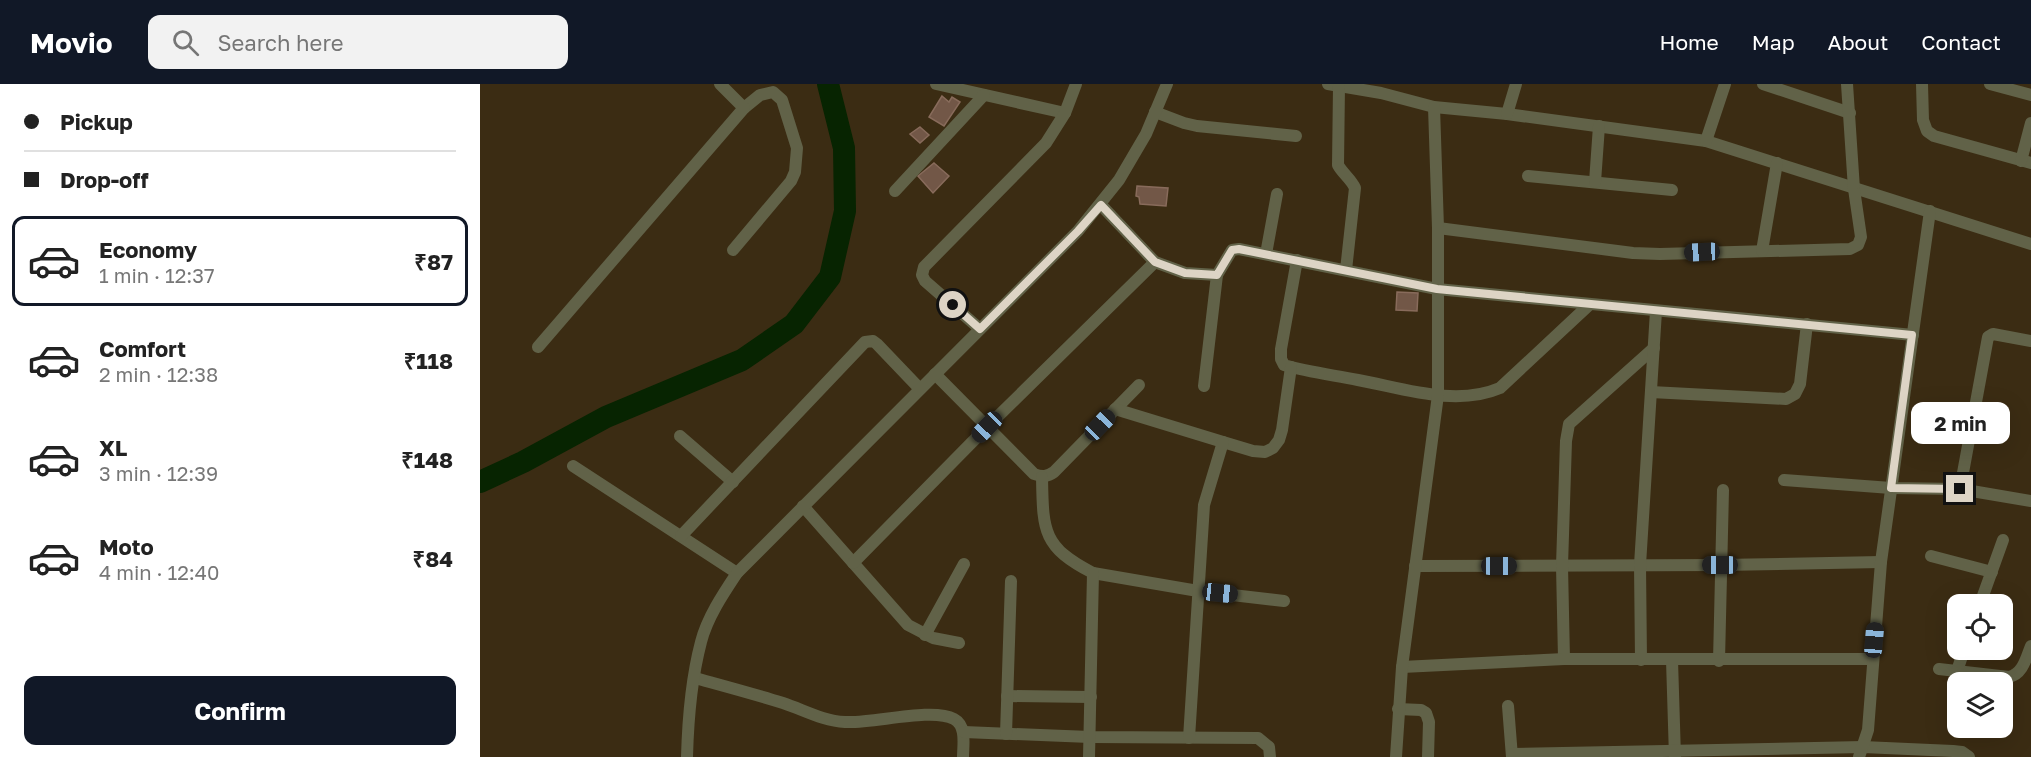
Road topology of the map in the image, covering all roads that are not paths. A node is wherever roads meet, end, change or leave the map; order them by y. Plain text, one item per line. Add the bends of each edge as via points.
1 (720, 84) edge
2 (936, 84) edge
3 (1076, 84) edge
4 (1167, 84) edge
5 (1516, 84) edge
6 (1725, 84) edge
7 (1763, 84) edge
8 (1847, 84) edge
9 (1923, 84) edge
10 (1990, 84) edge
11 (1334, 85) edge
12 (1383, 89) edge
13 (984, 95) junction
14 (2031, 95) edge
15 (1434, 107) junction
16 (744, 108) junction
17 (1155, 112) junction
18 (1065, 113) junction
19 (1850, 113) junction
20 (1507, 114) junction
21 (2031, 123) edge
22 (1599, 126) junction
23 (1296, 136) dead end
24 (1706, 141) junction
25 (2026, 162) edge
26 (1777, 163) junction
27 (1528, 176) dead end
28 (1595, 183) junction
29 (1854, 189) junction
30 (1672, 190) dead end
31 (895, 191) dead end
32 (1277, 194) dead end
33 (1101, 205) junction
34 (1930, 211) junction
35 (1438, 228) junction
36 (2031, 244) edge
37 (733, 250) dead end
38 (1762, 250) junction
39 (1266, 254) junction
40 (1297, 260) junction
41 (1155, 262) junction
42 (1346, 270) junction
43 (1217, 275) junction
44 (1437, 289) junction
45 (1589, 305) junction
46 (1656, 311) junction
47 (1807, 324) junction
48 (980, 329) junction
49 (1912, 335) junction
50 (2031, 341) edge
51 (538, 347) dead end
52 (1654, 348) junction
53 (1291, 367) junction
54 (935, 374) junction
55 (1139, 385) dead end
56 (1203, 386) dead end
57 (920, 389) junction
58 (1651, 392) junction
59 (1438, 395) junction
60 (1115, 409) junction
61 (987, 427) junction
62 (680, 436) dead end
63 (1223, 442) junction
64 (573, 466) dead end
65 (1042, 477) junction
66 (1784, 480) dead end
67 (733, 482) junction
68 (1891, 488) junction
69 (1960, 489) junction
70 (1723, 490) dead end
71 (2031, 492) edge
72 (2031, 501) edge
73 (803, 506) junction
74 (681, 536) junction
75 (2003, 540) dead end
76 (1931, 556) dead end
77 (1881, 562) junction
78 (853, 563) junction
79 (964, 564) dead end
80 (1640, 565) junction
81 (1720, 565) junction
82 (1415, 566) junction
83 (1562, 566) junction
84 (1992, 572) junction
85 (737, 573) junction
86 (1093, 573) junction
87 (1011, 581) dead end
88 (1198, 591) junction
89 (1984, 594) edge
90 (1284, 601) dead end
91 (926, 635) junction
92 (959, 642) dead end
93 (2031, 646) edge
94 (1564, 659) junction
95 (1873, 659) junction
96 (1641, 660) junction
97 (1672, 660) junction
98 (1961, 660) edge
99 (1719, 661) junction
100 (1402, 667) junction
101 (1939, 669) dead end
102 (1957, 671) junction
103 (695, 678) junction
104 (1007, 696) junction
105 (1090, 697) junction
106 (1508, 706) dead end
107 (1398, 709) junction
108 (964, 732) junction
109 (1006, 734) junction
110 (1090, 737) junction
111 (1189, 738) junction
112 (1861, 752) edge
113 (1675, 754) edge
114 (1512, 755) edge
115 (687, 757) edge
116 (963, 757) edge
117 (1089, 757) edge
118 (1270, 757) edge
119 (1396, 757) edge
120 (1428, 757) edge
121 (1969, 757) edge

1 - 16 street
2 - 13 street
3 - 18 street
4 - 17 street
5 - 20 street
6 - 24 street
7 - 19 street
8 - 19 street
9 - 25 street via 1926,131
10 - 14 street
11 - 12 street
11 - 42 street via 1338,165 1355,188
12 - 15 street
13 - 18 street
13 - 31 street
15 - 20 street
15 - 35 street
16 - 37 street via 760,95 779,95 797,148 797,160 791,182
16 - 51 street
17 - 23 street via 1197,126
17 - 33 street via 1146,134
18 - 48 street via 1046,143 924,267 925,281
19 - 29 street
20 - 22 street
21 - 25 street
22 - 24 street
22 - 28 street
24 - 26 street
26 - 29 street
26 - 38 street
27 - 28 street
28 - 30 street
29 - 34 street
29 - 38 street via 1861,237 1858,245 1850,249
32 - 39 street
33 - 41 street
33 - 48 street
34 - 36 street
34 - 49 street
35 - 38 street via 1633,253
35 - 44 street
39 - 40 street
39 - 43 street via 1232,250
40 - 42 street
40 - 53 street via 1281,349 1284,365
41 - 43 street via 1185,273
41 - 61 street
42 - 44 street
43 - 56 street
44 - 45 street
44 - 59 street
45 - 46 street
45 - 59 street via 1500,388 1472,395
46 - 47 street
46 - 52 street
47 - 49 street
47 - 58 street via 1800,384 1795,394 1786,399
48 - 54 street
49 - 68 street
50 - 69 street via 2001,334 1988,337
52 - 58 street
52 - 83 street via 1569,424
53 - 59 street
53 - 63 street via 1282,430 1273,448 1253,451
54 - 57 street
54 - 61 street
55 - 60 street
57 - 67 street via 877,344 865,342
57 - 73 street
58 - 80 street
59 - 82 street
60 - 63 street
60 - 65 street via 1054,471
61 - 65 street via 1034,474
61 - 78 street
62 - 67 street
63 - 88 street via 1204,505
64 - 74 street
65 - 86 street via 1045,526 1051,542 1060,554
66 - 68 street
67 - 74 street
68 - 69 street
68 - 77 street
69 - 72 street
70 - 81 street
71 - 72 street
73 - 78 street
73 - 85 street
74 - 85 street
75 - 84 street
76 - 84 street
77 - 81 street
77 - 95 street
78 - 91 street via 908,625
79 - 91 street
80 - 81 street
80 - 83 street
80 - 96 street
81 - 99 street
82 - 83 street
82 - 100 street
83 - 94 street
84 - 89 street
85 - 103 street via 721,596 701,641
86 - 88 street
86 - 105 street
87 - 104 street
88 - 90 street
88 - 111 street
91 - 92 street
93 - 102 street via 2016,675
94 - 96 street
94 - 100 street
95 - 99 street
95 - 112 street via 1869,721
96 - 97 street
97 - 99 street
97 - 113 street
98 - 102 street
100 - 107 street
101 - 102 street
103 - 108 street via 830,720 946,716 956,720
103 - 115 street via 688,717
104 - 105 street
104 - 109 street
105 - 110 street
106 - 114 street
107 - 119 street
107 - 120 street via 1426,713
108 - 109 street
108 - 116 street
109 - 110 street
110 - 111 street
110 - 117 street
111 - 118 street via 1258,738 1269,747
112 - 113 street
112 - 121 street via 1953,751
113 - 114 street

